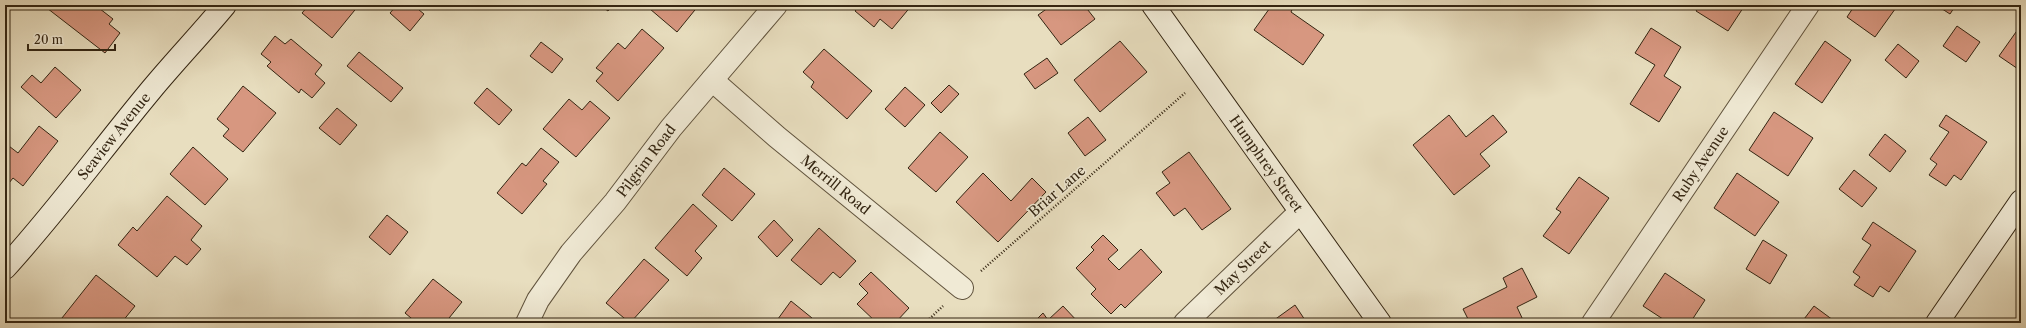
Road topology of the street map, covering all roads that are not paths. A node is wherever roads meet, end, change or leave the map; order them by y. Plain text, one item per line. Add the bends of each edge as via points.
1 (225, 5) edge
2 (776, 5) edge
3 (1153, 5) edge
4 (1808, 5) edge
5 (712, 80) junction
6 (1300, 212) junction
7 (2017, 216) edge
8 (5, 268) edge
9 (962, 288) road end
10 (527, 323) edge
11 (1185, 323) edge
12 (1380, 323) edge
13 (1593, 323) edge
14 (1937, 323) edge

1 - 8 street, Seaview Avenue via 151,90 43,226
2 - 5 street, Pilgrim Road
3 - 6 street, Humphrey Street
4 - 13 street, Ruby Avenue
5 - 9 street, Merrill Road via 776,137
5 - 10 street, Pilgrim Road via 571,253 538,300
6 - 11 street, May Street
6 - 12 street, Humphrey Street
7 - 14 street

